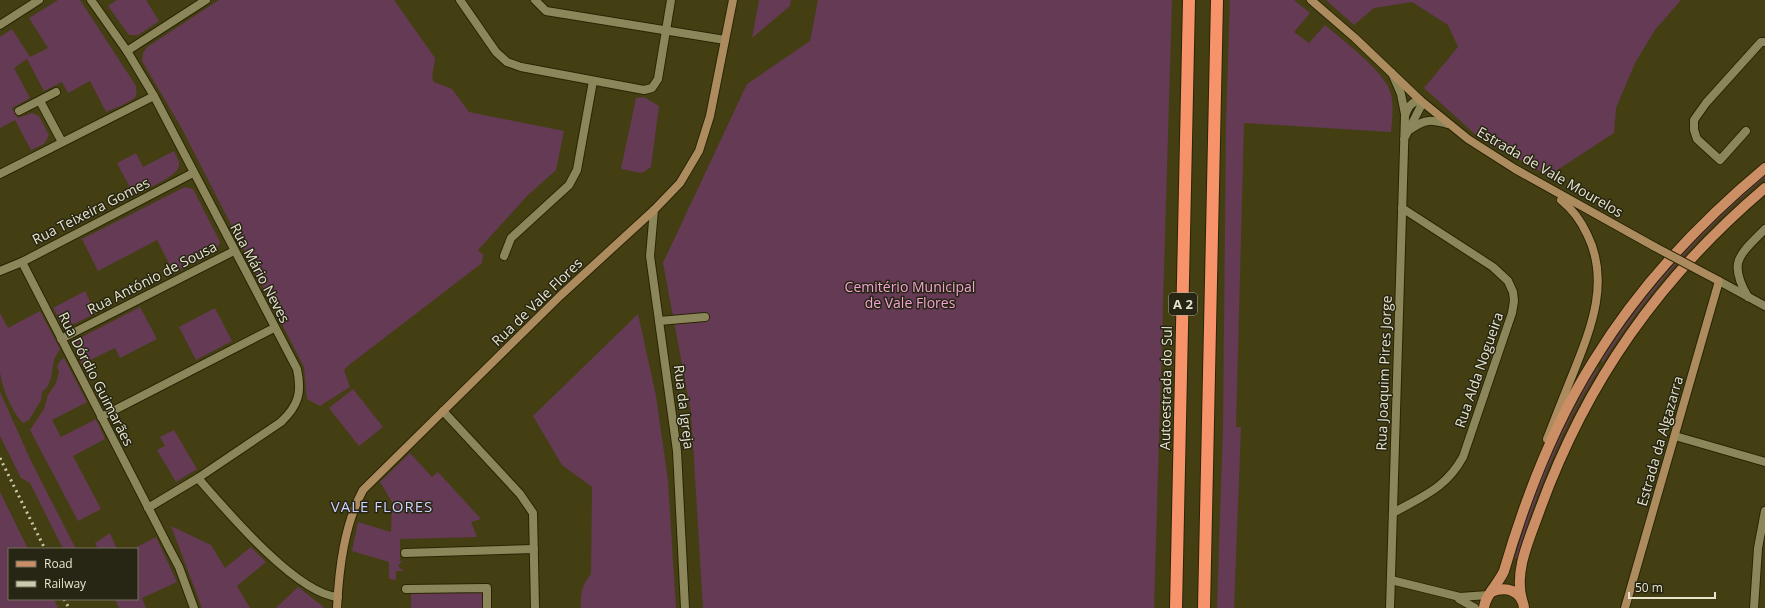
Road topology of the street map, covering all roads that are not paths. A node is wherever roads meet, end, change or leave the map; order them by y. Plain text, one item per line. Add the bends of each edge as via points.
1 (38, 0) edge
2 (91, 0) edge
3 (206, 0) edge
4 (460, 0) edge
5 (535, 0) edge
6 (671, 0) edge
7 (733, 0) edge
8 (1189, 0) edge
9 (1217, 0) edge
10 (1311, 0) edge
11 (0, 25) edge
12 (666, 31) junction
13 (725, 40) junction
14 (1765, 42) edge
15 (127, 51) junction
16 (1392, 73) junction
17 (593, 81) junction
18 (56, 92) dead end
19 (154, 96) junction
20 (40, 100) junction
21 (1420, 100) junction
22 (19, 111) dead end
23 (1405, 116) junction
24 (1448, 124) junction
25 (1409, 130) junction
26 (1746, 131) dead end
27 (1404, 139) junction
28 (62, 142) junction
29 (1765, 168) edge
30 (193, 173) junction
31 (0, 174) edge
32 (1535, 181) junction
33 (1765, 188) edge
34 (1402, 208) junction
35 (654, 210) junction
36 (1765, 229) edge
37 (234, 251) junction
38 (504, 256) dead end
39 (22, 262) junction
40 (0, 271) edge
41 (1719, 281) junction
42 (1748, 297) junction
43 (1765, 306) edge
44 (705, 317) dead end
45 (659, 321) junction
46 (274, 328) junction
47 (61, 339) junction
48 (443, 410) junction
49 (101, 417) junction
50 (1675, 436) junction
51 (1765, 462) edge
52 (198, 478) junction
53 (148, 508) junction
54 (1765, 511) edge
55 (1393, 513) junction
56 (1517, 530) junction
57 (534, 550) junction
58 (405, 553) dead end
59 (1391, 580) junction
60 (406, 589) dead end
61 (1490, 593) junction
62 (1451, 596) junction
63 (338, 597) junction
64 (1524, 605) edge
65 (194, 608) edge
66 (337, 608) edge
67 (487, 608) edge
68 (535, 608) edge
69 (685, 608) edge
70 (1176, 608) edge
71 (1204, 608) edge
72 (1390, 608) edge
73 (1475, 608) edge
74 (1484, 608) edge
75 (1625, 608) edge
76 (1754, 608) edge

1 - 11 street
2 - 15 street, Rua Mário Neves
3 - 15 street
4 - 17 street via 496,52 507,62
5 - 12 street via 546,11
6 - 12 street
7 - 13 main road, Rua de Vale Flores
8 - 70 highway, Autoestrada do Sul / A 2
9 - 71 highway, A 2
10 - 16 main road, Estrada de Vale Mourelos
12 - 13 street
12 - 17 street via 658,79 652,88 644,90
13 - 35 main road, Rua de Vale Flores via 710,116 699,151 680,183
14 - 26 street via 1761,42 1694,120 1697,139 1720,160
15 - 19 street, Rua Mário Neves
16 - 21 main road, Estrada de Vale Mourelos
16 - 23 street, Rua Joaquim Pires Jorge via 1401,94
17 - 38 street via 577,170 569,185 511,238
18 - 20 street
19 - 28 street
19 - 30 street, Rua Mário Neves
20 - 22 street
20 - 28 street
21 - 23 street via 1414,101 1408,107
21 - 24 main road, Estrada de Vale Mourelos
21 - 25 street, Rua Joaquim Pires Jorge via 1421,106
23 - 27 street, Rua Joaquim Pires Jorge
24 - 25 street via 1432,120 1422,121
24 - 32 main road, Estrada de Vale Mourelos via 1478,147
25 - 27 street, Rua Joaquim Pires Jorge
27 - 34 street, Rua Joaquim Pires Jorge
28 - 31 street
29 - 56 main road via 1711,216 1666,264 1594,361 1550,445
30 - 37 street, Rua Mário Neves
30 - 39 street, Rua Teixeira Gomes
32 - 41 main road, Estrada de Vale Mourelos, bridge
32 - 56 main road via 1567,205 1580,221 1594,252 1598,285 1591,326 1541,455
33 - 64 main road via 1717,232 1664,289 1622,344 1599,381 1564,449 1538,514 1519,576
34 - 55 street, Rua Joaquim Pires Jorge
34 - 55 street, Rua Alda Nogueira via 1493,267 1508,281 1514,301 1466,449 1456,471 1439,487
35 - 45 street, Rua da Igreja via 650,256
35 - 48 main road, Rua de Vale Flores via 560,296
36 - 42 street via 1740,255 1736,270
37 - 46 street, Rua Mário Neves
37 - 47 street, Rua António de Sousa
39 - 40 street, Rua Teixeira Gomes
39 - 47 street, Rua Dórdio Guimarães
41 - 42 street
41 - 50 main road, Estrada da Algazarra
42 - 43 street
44 - 45 street
45 - 69 street, Rua da Igreja via 677,451
46 - 49 street
46 - 52 street, Rua Mário Neves via 297,369 300,382 296,405 281,422
47 - 49 street, Rua Dórdio Guimarães
48 - 57 street via 520,494 533,513
48 - 63 main road, Rua de Vale Flores via 362,490 348,528
49 - 53 street, Rua Dórdio Guimarães
50 - 51 street
50 - 75 main road, Estrada da Algazarra
52 - 53 street, Rua Mário Neves
52 - 63 street via 231,517 272,556 321,594
53 - 65 street, Rua Dórdio Guimarães via 179,567
54 - 76 street via 1758,548
55 - 59 street, Rua Joaquim Pires Jorge
56 - 61 main road via 1504,571
57 - 58 street
57 - 68 street
59 - 62 street
59 - 72 street, Rua Joaquim Pires Jorge
60 - 67 street via 487,588
61 - 62 street via 1466,598
61 - 64 main road via 1502,588 1510,590 1517,594
61 - 74 main road
62 - 73 street
63 - 66 main road, Rua de Vale Flores

